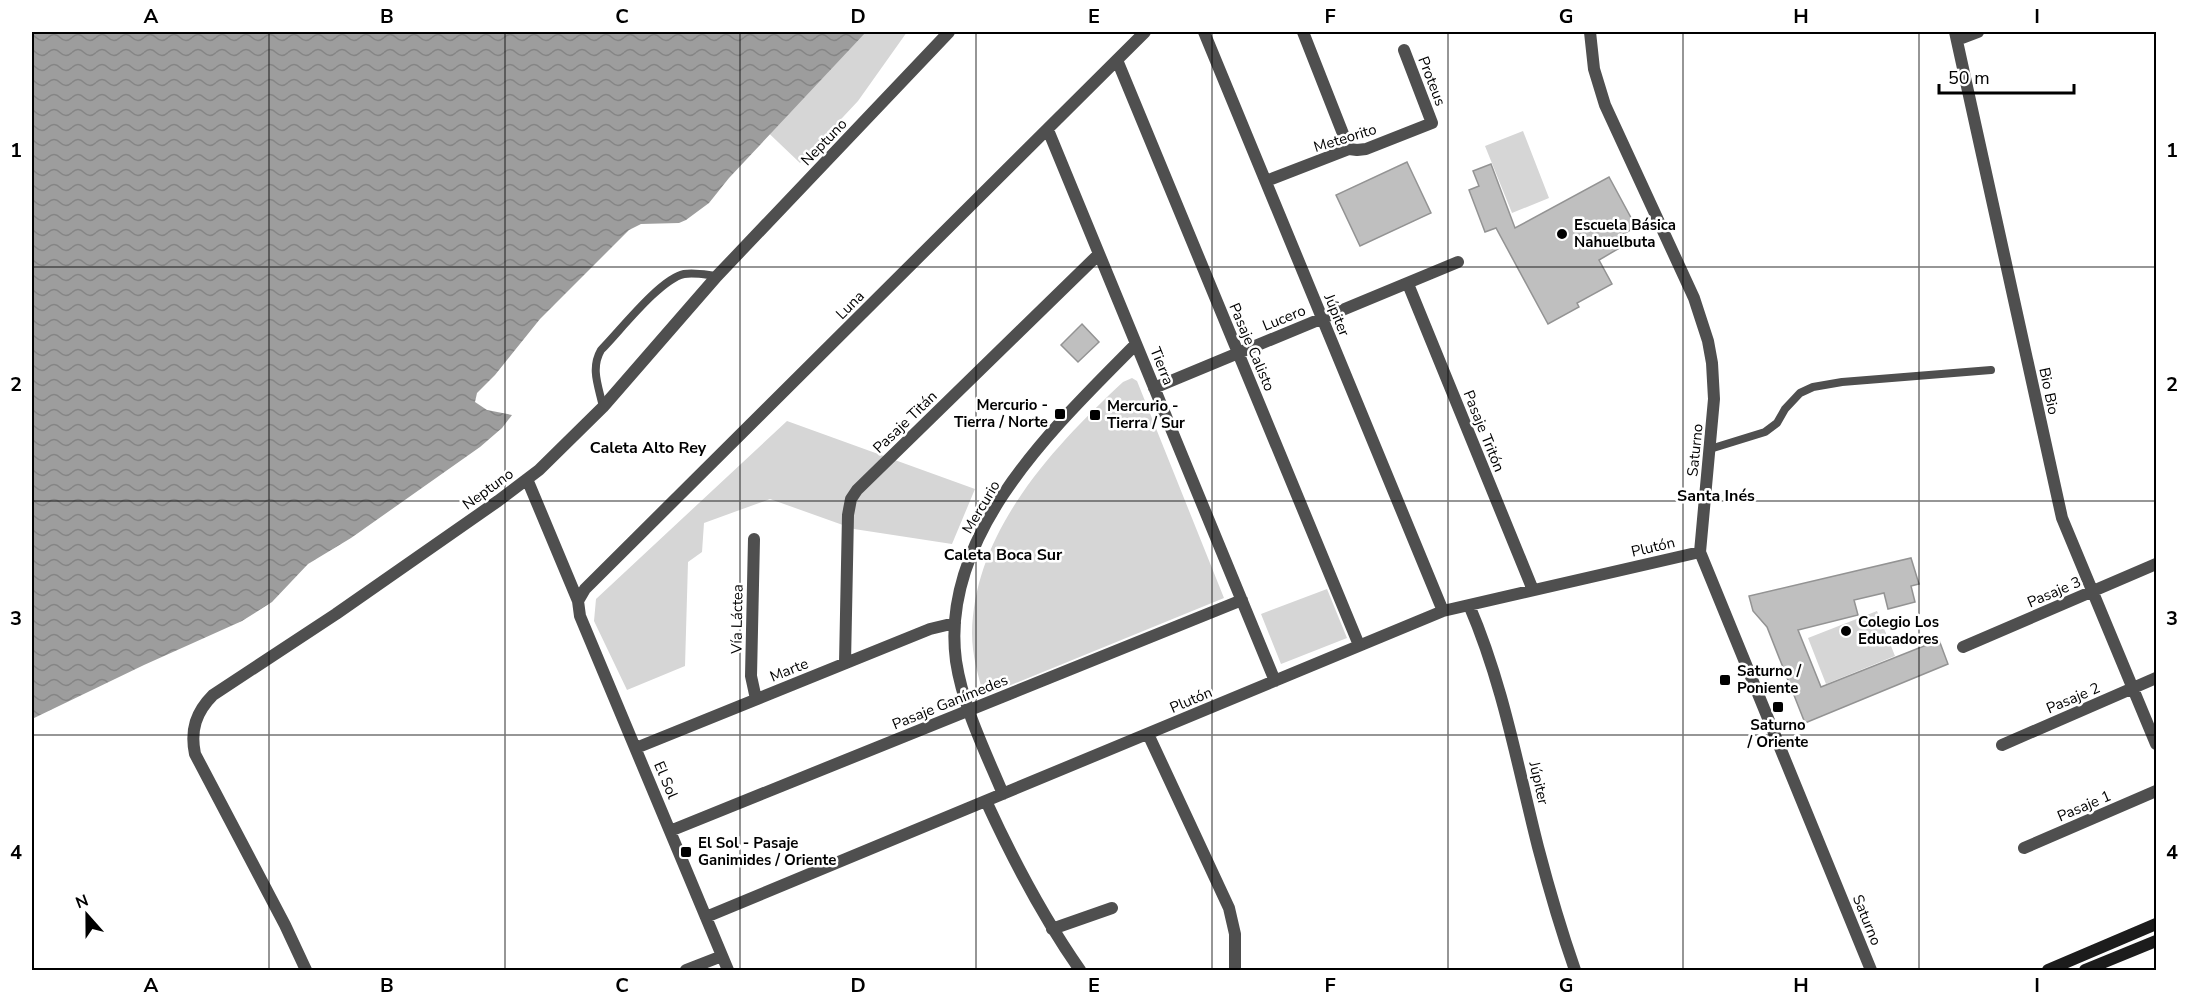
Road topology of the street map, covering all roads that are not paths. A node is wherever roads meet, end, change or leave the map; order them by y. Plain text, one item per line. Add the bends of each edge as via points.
1 (949, 32) edge
2 (1145, 32) edge
3 (1204, 32) edge
4 (1303, 32) edge
5 (1590, 32) edge
6 (1978, 32) edge
7 (1956, 36) edge
8 (1404, 51) dead end
9 (1117, 60) junction
10 (1432, 123) joint
11 (1048, 130) junction
12 (1349, 148) junction
13 (1266, 182) junction
14 (1099, 254) junction
15 (1458, 262) dead end
16 (717, 276) junction
17 (1408, 284) junction
18 (1322, 319) junction
19 (1136, 344) junction
20 (1238, 353) junction
21 (1991, 370) dead end
22 (1154, 388) junction
23 (603, 407) junction
24 (1710, 449) junction
25 (527, 479) junction
26 (754, 539) dead end
27 (1700, 552) junction
28 (2157, 564) edge
29 (1533, 590) junction
30 (2091, 592) junction
31 (1242, 600) junction
32 (578, 601) junction
33 (1468, 604) junction
34 (1443, 611) junction
35 (955, 623) junction
36 (1359, 645) junction
37 (1963, 647) dead end
38 (845, 663) junction
39 (2157, 678) edge
40 (1275, 681) junction
41 (2133, 688) junction
42 (756, 699) junction
43 (969, 711) junction
44 (1148, 734) junction
45 (2157, 744) edge
46 (2002, 745) dead end
47 (636, 748) junction
48 (2157, 791) edge
49 (1003, 794) junction
50 (986, 801) junction
51 (670, 831) junction
52 (2024, 848) dead end
53 (1112, 908) dead end
54 (706, 917) junction
55 (2157, 924) edge
56 (1052, 929) junction
57 (2157, 941) edge
58 (722, 956) junction
59 (306, 970) edge
60 (686, 970) edge
61 (728, 970) edge
62 (1080, 970) edge
63 (1235, 970) edge
64 (1575, 970) edge
65 (1871, 970) edge
66 (2048, 970) edge
67 (2085, 970) edge

1 - 16 street, Neptuno
2 - 9 street, Luna
3 - 13 street, Júpiter
4 - 12 street
5 - 24 street, Saturno via 1594,69 1605,105 1702,319 1714,381
6 - 7 street
7 - 30 street, Bio Bio via 2060,511
8 - 10 street, Proteus
9 - 11 street, Luna
9 - 20 street, Pasaje Calisto
10 - 12 street, Meteorito via 1361,150
11 - 14 street, Tierra
11 - 32 street, Luna via 585,589
12 - 13 street, Meteorito
13 - 18 street, Júpiter
14 - 19 street, Tierra
14 - 38 street, Pasaje Titán via 856,490 848,515
15 - 17 street, Lucero
16 - 23 street, Neptuno
16 - 23 lane via 682,274 667,282 601,350 595,369
17 - 18 street, Lucero
17 - 29 street, Pasaje Tritón
18 - 20 street, Lucero
18 - 34 street, Júpiter
19 - 22 street, Tierra
19 - 35 street, Mercurio via 1060,421 1010,487 972,553
20 - 22 street, Lucero
20 - 36 street, Pasaje Calisto
21 - 24 lane via 1813,387 1800,393 1765,432
22 - 31 street, Tierra
23 - 25 street, Neptuno
24 - 27 street, Saturno
25 - 32 street, El Sol
25 - 59 street, Neptuno via 355,601 213,695 199,712 192,731 195,754
26 - 42 street, Vía Láctea via 751,676
27 - 29 street, Plutón
27 - 65 street, Saturno
28 - 30 street, Pasaje 3
29 - 33 street, Plutón
30 - 37 street, Pasaje 3
30 - 41 street, Bio Bio
31 - 40 street, Tierra
31 - 43 street, Pasaje Ganímedes
32 - 47 street, El Sol via 580,616
33 - 34 street, Plutón
33 - 64 street, Júpiter via 1506,712 1538,845
34 - 36 street, Plutón
35 - 38 street, Marte
35 - 43 street, Mercurio via 958,668
36 - 40 street, Plutón
38 - 42 street, Marte
39 - 41 street, Pasaje 2
40 - 44 street, Plutón
41 - 45 street, Bio Bio
41 - 46 street, Pasaje 2
42 - 47 street, Marte
43 - 49 street, Mercurio
43 - 51 street, Pasaje Ganímedes
44 - 49 street, Plutón
44 - 63 street via 1229,908 1235,934
47 - 51 street, El Sol
48 - 52 street, Pasaje 1
49 - 50 street, Plutón
50 - 54 street, Plutón
50 - 56 street
51 - 54 street, El Sol
53 - 56 street
54 - 58 street, El Sol
55 - 66 street
56 - 62 street
57 - 67 street
58 - 60 street
58 - 61 street, El Sol

